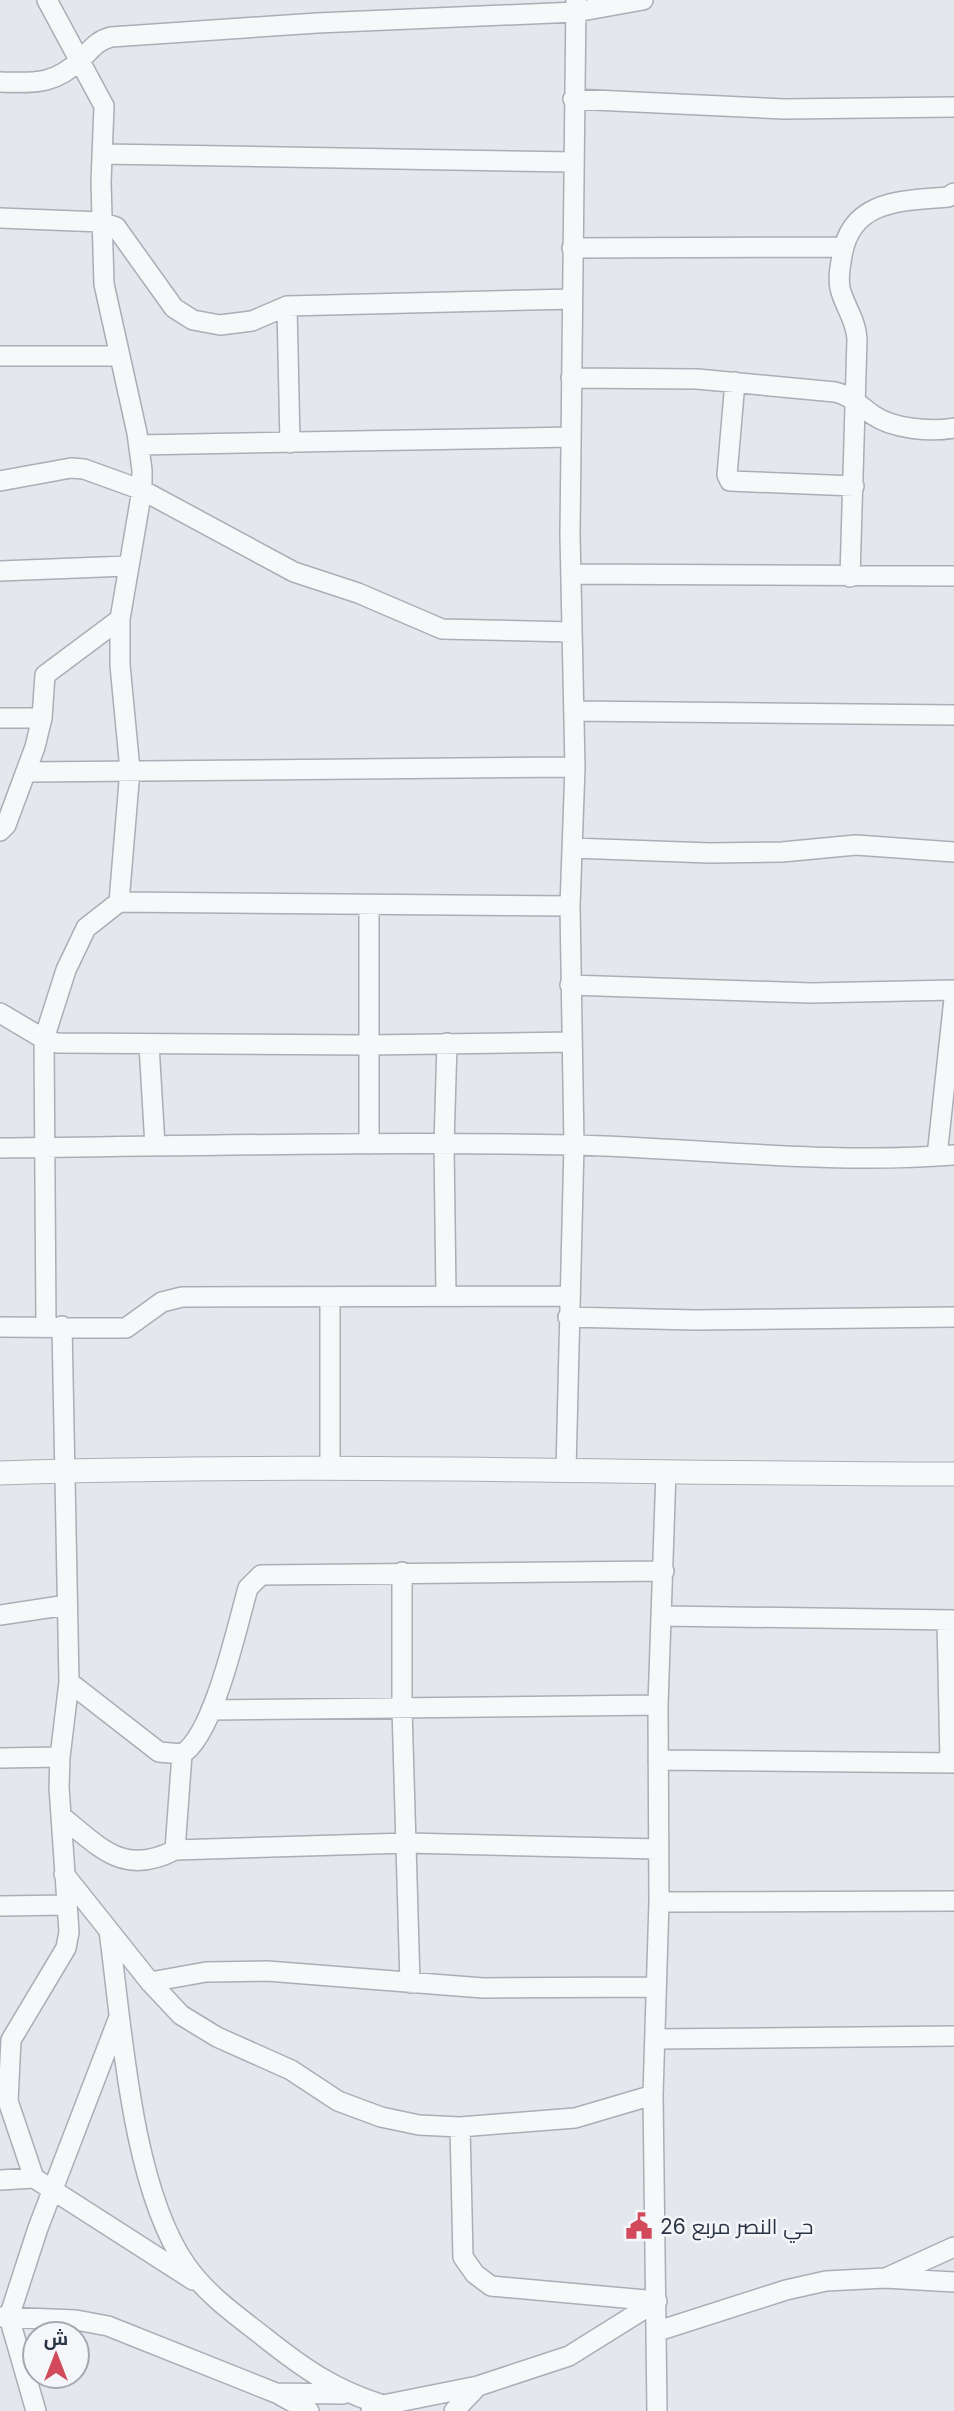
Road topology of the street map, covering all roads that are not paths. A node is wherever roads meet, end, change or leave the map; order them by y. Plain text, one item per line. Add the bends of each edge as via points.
1 (47, 0) edge
2 (643, 0) edge
3 (576, 6) edge
4 (81, 60) junction
5 (0, 82) edge
6 (573, 99) junction
7 (954, 107) edge
8 (103, 154) junction
9 (573, 162) junction
10 (954, 193) edge
11 (0, 218) edge
12 (102, 222) junction
13 (844, 247) junction
14 (572, 248) junction
15 (572, 299) junction
16 (287, 306) junction
17 (0, 356) edge
18 (118, 356) junction
19 (571, 378) junction
20 (735, 382) junction
21 (855, 401) junction
22 (954, 429) edge
23 (571, 437) junction
24 (289, 443) junction
25 (139, 445) junction
26 (0, 481) edge
27 (854, 486) junction
28 (142, 490) junction
29 (127, 566) junction
30 (0, 571) edge
31 (571, 574) junction
32 (954, 576) edge
33 (850, 577) junction
34 (120, 619) junction
35 (572, 632) junction
36 (574, 711) junction
37 (954, 715) edge
38 (0, 718) edge
39 (42, 718) junction
40 (575, 767) junction
41 (130, 770) junction
42 (28, 772) junction
43 (0, 831) edge
44 (572, 848) junction
45 (954, 852) edge
46 (119, 902) junction
47 (369, 906) junction
48 (570, 906) junction
49 (570, 985) junction
50 (954, 990) edge
51 (954, 999) edge
52 (0, 1013) edge
53 (44, 1039) junction
54 (570, 1041) junction
55 (447, 1043) junction
56 (149, 1045) junction
57 (369, 1045) junction
58 (369, 1144) junction
59 (444, 1144) junction
60 (574, 1145) junction
61 (155, 1146) junction
62 (46, 1147) junction
63 (0, 1148) edge
64 (946, 1155) edge
65 (446, 1295) junction
66 (568, 1296) junction
67 (330, 1298) junction
68 (568, 1317) junction
69 (954, 1317) edge
70 (54, 1326) junction
71 (0, 1327) edge
72 (330, 1466) junction
73 (566, 1469) junction
74 (66, 1471) junction
75 (666, 1471) junction
76 (0, 1473) edge
77 (954, 1474) edge
78 (664, 1571) junction
79 (402, 1572) junction
80 (67, 1605) junction
81 (0, 1615) edge
82 (663, 1616) junction
83 (951, 1620) edge
84 (69, 1682) junction
85 (658, 1705) junction
86 (402, 1708) junction
87 (211, 1710) junction
88 (183, 1754) junction
89 (60, 1756) junction
90 (0, 1758) edge
91 (657, 1760) junction
92 (952, 1763) edge
93 (61, 1816) junction
94 (407, 1843) junction
95 (658, 1849) junction
96 (175, 1850) junction
97 (64, 1874) junction
98 (954, 1901) edge
99 (659, 1902) junction
100 (67, 1905) junction
101 (0, 1906) edge
102 (109, 1930) junction
103 (150, 1982) junction
104 (410, 1983) junction
105 (656, 1987) junction
106 (120, 2012) junction
107 (954, 2036) edge
108 (655, 2039) junction
109 (5, 2040) edge
110 (653, 2095) junction
111 (460, 2127) junction
112 (34, 2178) junction
113 (0, 2180) edge
114 (53, 2191) junction
115 (954, 2247) edge
116 (885, 2278) junction
117 (954, 2282) edge
118 (203, 2286) junction
119 (657, 2301) junction
120 (5, 2317) edge
121 (658, 2331) junction
122 (478, 2386) junction
123 (276, 2393) junction
124 (347, 2394) junction
125 (377, 2408) edge
126 (36, 2411) edge
127 (309, 2411) edge
128 (454, 2411) edge
129 (657, 2411) edge

1 - 4 street
2 - 3 street
3 - 4 street via 111,37 93,45
3 - 6 street
4 - 5 street via 45,83
4 - 8 street via 104,106
6 - 7 street via 785,109
6 - 9 street
8 - 9 street
8 - 12 street
9 - 14 street
10 - 13 street via 877,208 851,227
11 - 12 street
12 - 16 street via 121,231 174,308 192,320 220,325 253,321
12 - 18 street via 104,284
13 - 14 street
13 - 21 street via 840,286 857,330
14 - 15 street
15 - 16 street
15 - 19 street
16 - 24 street
17 - 18 street
18 - 25 street
19 - 20 street
19 - 23 street
20 - 21 street via 835,392
20 - 27 street via 730,481
21 - 22 street via 882,420 921,429
21 - 27 street
23 - 24 street
23 - 31 street
24 - 25 street
25 - 28 street
26 - 28 street via 71,468
27 - 33 street
28 - 29 street
28 - 35 street via 294,572 442,629
29 - 30 street
29 - 34 street
31 - 33 street
31 - 35 street
32 - 33 street
34 - 39 street via 48,672
34 - 41 street
35 - 36 street
36 - 37 street
36 - 40 street
38 - 39 street
39 - 42 street
40 - 41 street
40 - 44 street
41 - 42 street
41 - 46 street
42 - 43 street
44 - 45 street via 746,853 856,845
44 - 48 street
46 - 47 street
46 - 53 street via 86,928 66,970
47 - 48 street
47 - 57 street
48 - 49 street
49 - 50 street via 811,993
49 - 54 street
51 - 64 street
52 - 53 street
53 - 56 street
53 - 62 street
54 - 55 street
54 - 60 street
55 - 57 street
55 - 59 street
56 - 57 street
56 - 61 street
57 - 58 street
58 - 59 street
58 - 61 street
59 - 60 street
59 - 65 street
60 - 64 street via 851,1157
60 - 66 street
61 - 62 street
62 - 63 street
62 - 70 street
65 - 66 street
65 - 67 street
66 - 68 street
67 - 70 street via 182,1297 162,1302 126,1328
67 - 72 street
68 - 69 street
68 - 73 street
70 - 71 street
70 - 74 street
72 - 73 street
72 - 74 street
73 - 75 street
74 - 76 street
74 - 80 street
75 - 77 street
75 - 78 street
78 - 79 street
78 - 82 street
79 - 86 street
79 - 87 street via 255,1578
80 - 81 street
80 - 84 street
82 - 83 street
82 - 85 street
83 - 92 street
84 - 88 street via 159,1752
84 - 89 street
85 - 86 street
85 - 91 street
86 - 87 street
86 - 94 street
87 - 88 street via 198,1742
88 - 96 street
89 - 90 street
89 - 93 street
91 - 92 street
91 - 95 street
93 - 96 street via 124,1861 142,1862
93 - 97 street
94 - 95 street
94 - 96 street
94 - 104 street
95 - 99 street
97 - 100 street
97 - 102 street
98 - 99 street
99 - 105 street
100 - 101 street
100 - 109 street via 66,1948
102 - 103 street
102 - 106 street
103 - 104 street via 206,1972 267,1971
103 - 111 street via 181,2015 217,2037 291,2070 338,2101 394,2120
104 - 105 street via 495,1989
105 - 108 street
106 - 114 street
106 - 118 street via 138,2134 150,2179 174,2245
107 - 108 street
108 - 110 street
109 - 112 street via 8,2101
110 - 111 street via 575,2118
110 - 119 street
111 - 119 street via 463,2257 475,2274 491,2286
112 - 113 street
112 - 114 street
114 - 118 street
114 - 120 street
115 - 116 street
116 - 117 street
116 - 121 street via 826,2281 786,2290
118 - 124 street via 306,2370
119 - 121 street
119 - 122 street via 569,2356
120 - 123 street via 108,2326
120 - 126 street
121 - 129 street
122 - 125 street
122 - 128 street
123 - 124 street
123 - 127 street
124 - 125 street

